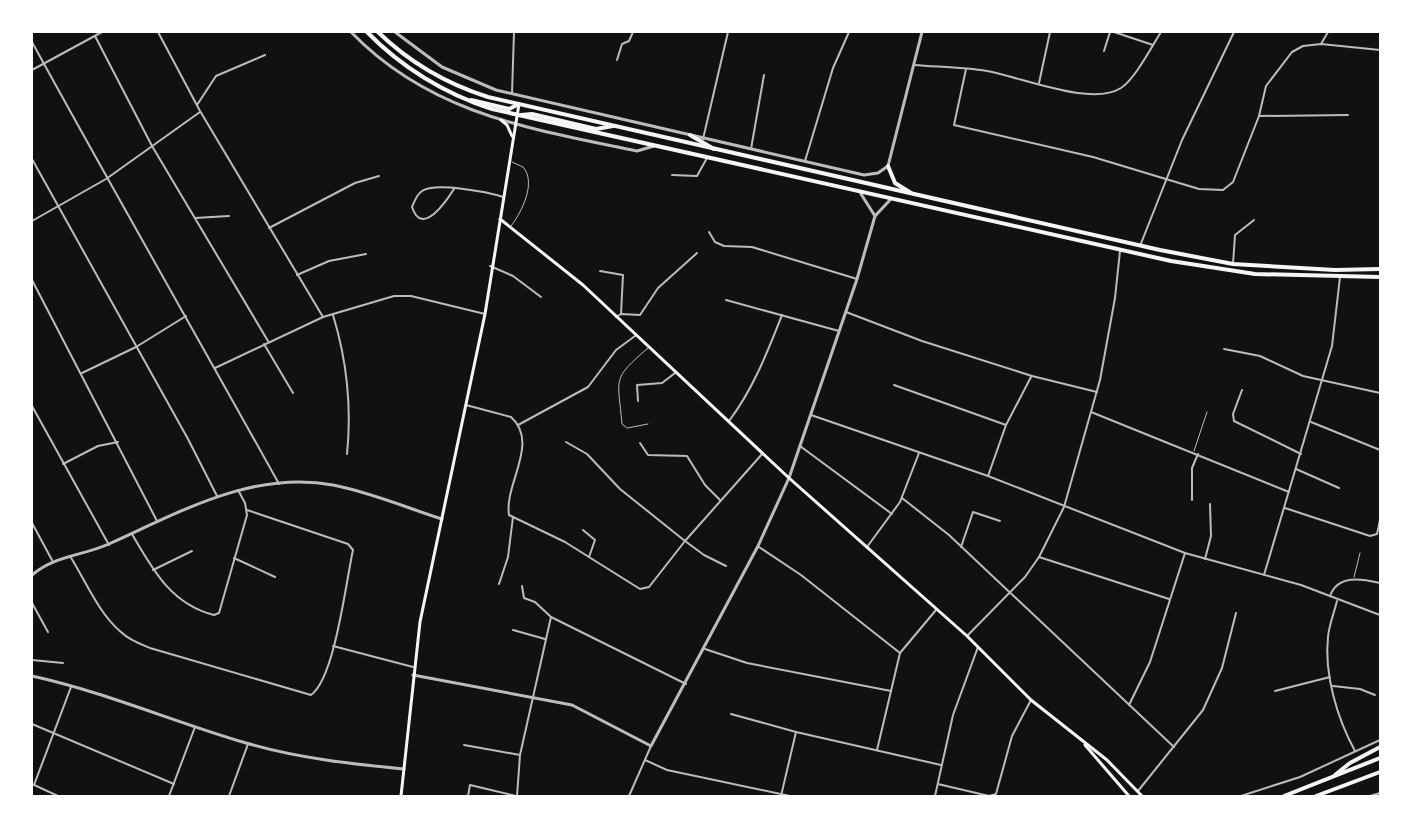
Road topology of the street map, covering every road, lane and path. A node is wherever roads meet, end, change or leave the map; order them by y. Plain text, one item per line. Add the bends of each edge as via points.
1 (90, 32) edge
2 (102, 32) edge
3 (158, 32) edge
4 (351, 32) edge
5 (367, 32) edge
6 (378, 32) edge
7 (395, 32) edge
8 (514, 32) edge
9 (628, 32) edge
10 (633, 32) edge
11 (728, 32) edge
12 (849, 32) edge
13 (922, 32) edge
14 (1050, 32) edge
15 (1110, 32) edge
16 (1114, 32) edge
17 (1161, 32) edge
18 (1234, 32) edge
19 (1328, 32) edge
20 (94, 36) junction
21 (631, 36) junction
22 (32, 42) edge
23 (1321, 44) junction
24 (1153, 45) junction
25 (1380, 50) edge
26 (1104, 51) dead end
27 (265, 55) dead end
28 (617, 60) dead end
29 (44, 64) junction
30 (914, 65) junction
31 (966, 69) junction
32 (32, 70) edge
33 (764, 75) dead end
34 (1039, 83) junction
35 (512, 94) junction
36 (464, 99) junction
37 (519, 104) junction
38 (197, 105) junction
39 (200, 111) junction
40 (517, 115) junction
41 (1348, 115) dead end
42 (1259, 116) junction
43 (501, 120) junction
44 (515, 125) junction
45 (615, 126) junction
46 (690, 135) junction
47 (513, 138) junction
48 (703, 139) junction
49 (714, 141) junction
50 (706, 143) junction
51 (152, 146) junction
52 (654, 146) junction
53 (698, 146) junction
54 (751, 149) junction
55 (717, 151) junction
56 (707, 158) junction
57 (32, 159) edge
58 (509, 161) junction
59 (805, 161) junction
60 (888, 166) junction
61 (672, 175) dead end
62 (379, 176) dead end
63 (106, 179) junction
64 (1166, 179) junction
65 (454, 189) junction
66 (861, 194) junction
67 (914, 195) junction
68 (503, 197) junction
69 (890, 200) junction
70 (58, 206) junction
71 (229, 216) dead end
72 (875, 216) junction
73 (195, 218) junction
74 (500, 219) junction
75 (1254, 219) dead end
76 (32, 221) edge
77 (269, 228) junction
78 (510, 228) junction
79 (709, 232) dead end
80 (1140, 246) junction
81 (1120, 251) junction
82 (697, 253) dead end
83 (366, 254) dead end
84 (1233, 264) junction
85 (490, 266) junction
86 (1380, 269) edge
87 (600, 271) dead end
88 (297, 275) junction
89 (1340, 277) junction
90 (1380, 277) edge
91 (857, 279) junction
92 (32, 280) edge
93 (541, 297) dead end
94 (726, 300) dead end
95 (846, 312) junction
96 (333, 314) junction
97 (485, 314) junction
98 (621, 314) junction
99 (782, 315) junction
100 (186, 316) junction
101 (322, 317) junction
102 (616, 317) junction
103 (840, 331) junction
104 (635, 336) junction
105 (268, 341) junction
106 (264, 343) junction
107 (136, 347) junction
108 (648, 348) junction
109 (1224, 349) dead end
110 (214, 368) junction
111 (675, 373) junction
112 (82, 374) junction
113 (1032, 376) junction
114 (1323, 380) junction
115 (894, 385) dead end
116 (1242, 390) dead end
117 (1097, 392) junction
118 (293, 393) dead end
119 (1380, 393) edge
120 (638, 401) dead end
121 (466, 405) junction
122 (32, 406) edge
123 (1091, 412) junction
124 (1208, 412) dead end
125 (811, 415) junction
126 (729, 421) junction
127 (1311, 422) junction
128 (648, 424) dead end
129 (518, 425) junction
130 (1006, 425) junction
131 (118, 442) junction
132 (566, 442) dead end
133 (640, 443) dead end
134 (800, 446) junction
135 (1380, 450) edge
136 (1194, 452) junction
137 (763, 453) junction
138 (919, 453) junction
139 (346, 454) dead end
140 (1198, 454) junction
141 (1301, 454) junction
142 (63, 464) junction
143 (1296, 469) junction
144 (988, 476) junction
145 (789, 478) junction
146 (279, 483) junction
147 (1339, 488) dead end
148 (238, 490) junction
149 (1289, 492) junction
150 (217, 496) junction
151 (902, 498) junction
152 (720, 500) junction
153 (1192, 500) dead end
154 (1210, 504) dead end
155 (1064, 507) junction
156 (1285, 508) junction
157 (247, 510) junction
158 (892, 514) junction
159 (513, 517) junction
160 (442, 519) junction
161 (1380, 520) edge
162 (157, 521) junction
163 (1000, 521) dead end
164 (32, 523) edge
165 (583, 530) dead end
166 (132, 534) junction
167 (685, 541) junction
168 (109, 545) junction
169 (758, 546) junction
170 (961, 547) junction
171 (867, 548) junction
172 (192, 552) dead end
173 (1185, 553) junction
174 (1360, 553) dead end
175 (70, 556) junction
176 (589, 557) junction
177 (1039, 557) junction
178 (233, 558) junction
179 (1206, 559) junction
180 (52, 561) junction
181 (726, 566) dead end
182 (153, 570) junction
183 (32, 575) edge
184 (1264, 575) junction
185 (275, 577) dead end
186 (1354, 577) junction
187 (1380, 583) edge
188 (499, 584) dead end
189 (522, 585) dead end
190 (1009, 594) junction
191 (1330, 596) junction
192 (1169, 599) junction
193 (1337, 601) junction
194 (32, 603) edge
195 (936, 610) junction
196 (1236, 613) dead end
197 (1380, 615) edge
198 (551, 617) junction
199 (513, 630) dead end
200 (48, 632) dead end
201 (967, 636) junction
202 (545, 639) junction
203 (333, 646) junction
204 (978, 647) junction
205 (705, 649) junction
206 (900, 653) junction
207 (32, 660) edge
208 (63, 663) dead end
209 (414, 667) junction
210 (412, 675) junction
211 (32, 676) edge
212 (1330, 677) junction
213 (686, 684) junction
214 (72, 685) junction
215 (1333, 687) junction
216 (891, 691) junction
217 (1275, 691) dead end
218 (1375, 694) dead end
219 (533, 696) junction
220 (1031, 700) junction
221 (1129, 705) junction
222 (731, 714) dead end
223 (32, 724) edge
224 (195, 727) junction
225 (796, 732) junction
226 (52, 733) junction
227 (1075, 735) junction
228 (1380, 740) edge
229 (248, 744) junction
230 (464, 745) dead end
231 (651, 746) junction
232 (1174, 747) junction
233 (1380, 747) edge
234 (877, 750) junction
235 (1355, 751) junction
236 (520, 755) junction
237 (1380, 758) edge
238 (645, 760) junction
239 (941, 765) junction
240 (405, 769) junction
241 (1380, 772) edge
242 (1330, 778) junction
243 (33, 784) edge
244 (174, 784) junction
245 (938, 784) junction
246 (1138, 791) junction
247 (1380, 793) edge
248 (58, 796) edge
249 (169, 796) edge
250 (229, 796) edge
251 (401, 796) edge
252 (468, 796) edge
253 (516, 796) edge
254 (629, 796) edge
255 (781, 796) edge
256 (790, 796) edge
257 (935, 796) edge
258 (1129, 796) edge
259 (1142, 796) edge
260 (1241, 796) edge
261 (1284, 796) edge
262 (1316, 796) edge
263 (1370, 796) edge

1 - 20 street
2 - 20 street
3 - 38 street
4 - 43 street via 417,86 448,102
5 - 36 highway via 412,69
6 - 37 highway via 406,56 446,80 474,93
7 - 35 street via 442,67 475,83
8 - 35 street
9 - 21 street
10 - 21 street
11 - 48 street
12 - 59 street via 833,68
13 - 30 street
14 - 34 street
15 - 26 street
16 - 24 street
17 - 24 street
18 - 64 street
19 - 23 street
20 - 29 street
20 - 51 street
21 - 28 street via 622,44
22 - 29 street
23 - 25 street
23 - 42 street via 1303,46 1289,55 1266,86
24 - 34 street via 1122,87 1106,94 1076,93
27 - 38 street via 222,72
29 - 32 street
29 - 63 street
30 - 31 street
30 - 60 street
31 - 34 street
31 - 64 street via 954,125 1093,157
33 - 54 street
35 - 46 street
36 - 37 highway via 509,109
36 - 40 highway
37 - 40 main road
37 - 45 highway
38 - 39 street
39 - 51 street
39 - 77 street
40 - 44 main road
40 - 45 highway via 532,114 596,129
40 - 52 highway
41 - 42 street
42 - 64 street via 1231,186 1218,191 1199,189
43 - 44 street
43 - 47 main road
44 - 47 main road
44 - 52 street via 637,151
45 - 53 highway
46 - 48 street
46 - 50 highway
47 - 58 main road
48 - 49 street
49 - 50 highway
49 - 54 street
50 - 53 highway
50 - 55 highway
51 - 63 street
51 - 73 street
52 - 56 highway
53 - 55 highway
54 - 59 street
55 - 67 highway
56 - 61 street via 697,176
56 - 66 highway
57 - 70 street
58 - 68 main road
58 - 78 lane via 524,167 528,177 524,206
59 - 60 street via 864,175 878,173
60 - 67 highway via 895,183
62 - 77 street via 355,183
63 - 70 street
63 - 100 street
64 - 80 street
65 - 65 street via 423,189 412,207 414,213 430,217 442,209
65 - 68 street
66 - 69 highway
66 - 72 street
67 - 80 highway
68 - 74 main road
69 - 72 street
69 - 81 highway
70 - 76 street
70 - 107 street
71 - 73 street
72 - 91 street
73 - 105 street
74 - 78 main road
74 - 85 main road
75 - 84 street via 1235,235
77 - 88 street
78 - 102 main road via 568,272
79 - 91 street via 715,242 724,246 752,247
80 - 84 highway
81 - 89 highway via 1224,271
81 - 117 street
82 - 98 street via 658,288 640,315
83 - 88 street via 329,261
84 - 86 highway
85 - 93 street via 508,273
85 - 97 main road
87 - 98 street via 624,275
88 - 101 street
89 - 90 highway
89 - 114 street via 1332,346
91 - 95 street
92 - 112 street
94 - 99 street
95 - 103 street
95 - 113 street
96 - 97 street via 401,295
96 - 101 street
96 - 139 street via 348,383
97 - 121 main road
98 - 102 street
99 - 103 street
99 - 126 street via 761,369
100 - 107 street
100 - 110 street
101 - 105 street
102 - 104 main road
103 - 125 street
104 - 108 main road
104 - 129 street via 616,350 588,387
105 - 106 street
106 - 110 street
106 - 118 street
107 - 112 street
107 - 150 street
108 - 111 main road
108 - 128 lane via 623,369 618,381 622,424 627,428
109 - 114 street via 1250,352 1288,371
110 - 146 street
111 - 120 street via 662,383 637,385
111 - 126 main road
112 - 131 street
113 - 117 street
113 - 130 street
114 - 119 street
114 - 127 street
115 - 130 street
116 - 141 street via 1233,414 1235,423
117 - 123 street
121 - 129 street via 510,417
121 - 160 main road
122 - 142 street
123 - 136 street
123 - 155 street
124 - 136 lane
125 - 134 street
125 - 138 street
126 - 137 main road
127 - 135 street
127 - 141 street
129 - 159 street via 522,447 508,511
130 - 144 street
131 - 142 street via 98,446
131 - 162 street
132 - 167 street via 586,454 620,489
133 - 152 street via 648,455 655,457 687,456
134 - 145 street
134 - 158 street
136 - 140 street
137 - 145 main road
137 - 152 street
138 - 144 street
138 - 151 street
140 - 149 street
140 - 153 street via 1192,468
141 - 143 street
142 - 168 street
143 - 147 street
143 - 149 street
144 - 155 street
145 - 169 street
145 - 171 main road
146 - 148 street
146 - 160 street via 333,485
148 - 150 street
148 - 157 street
149 - 156 street
150 - 162 street
151 - 158 street
151 - 170 street
152 - 167 street
154 - 179 street via 1211,536
155 - 173 street
155 - 177 street
156 - 161 street via 1370,536 1377,534
156 - 184 street
157 - 178 street
157 - 203 street via 348,544 353,550
158 - 171 street
159 - 176 street
159 - 188 street via 509,553
160 - 209 main road
162 - 166 street
163 - 170 street via 972,512
164 - 180 street
165 - 176 street via 595,540
166 - 168 street
166 - 182 street
167 - 176 street via 645,589
167 - 181 street
168 - 175 street
169 - 205 street
169 - 206 street
170 - 190 street
171 - 195 main road
172 - 182 street
173 - 179 street
173 - 192 street
174 - 186 lane
175 - 180 street
175 - 203 street via 120,632 150,648 305,696 320,687
177 - 190 street
177 - 192 street
178 - 182 street via 219,613 214,615 192,608 171,593
178 - 185 street
179 - 184 street
180 - 183 street
184 - 191 street
186 - 187 street
186 - 191 street via 1334,587
189 - 198 street via 524,598 535,602
190 - 201 street
190 - 221 street
191 - 193 street
192 - 221 street via 1150,662
193 - 197 street
193 - 212 street via 1328,635
194 - 200 street
195 - 201 main road
195 - 206 street
196 - 232 street via 1214,689
198 - 202 street
198 - 213 street
199 - 202 street
201 - 204 main road
202 - 219 street
203 - 209 street
204 - 220 main road
204 - 239 street via 965,678
205 - 213 street
205 - 216 street via 747,663
206 - 216 street
207 - 208 street
209 - 210 main road
210 - 219 street
210 - 240 main road
211 - 214 street
212 - 215 street
212 - 217 street
213 - 231 street
214 - 224 street
214 - 226 street
215 - 218 street
215 - 235 street via 1346,735
216 - 234 street
219 - 231 street via 588,711
219 - 236 street
220 - 227 main road
220 - 245 street via 1012,736 996,794 989,796
221 - 232 street
222 - 225 street
223 - 226 street
224 - 229 street
224 - 244 street
225 - 234 street
225 - 255 street
226 - 243 street
226 - 244 street
227 - 246 main road
227 - 258 main road
228 - 235 street
229 - 240 street
229 - 250 street
230 - 236 street
231 - 238 street
232 - 246 street
233 - 242 highway
234 - 239 street
235 - 260 street via 1300,777
236 - 253 street
237 - 242 highway
238 - 254 street
238 - 255 street via 667,770
239 - 245 street
240 - 251 main road
241 - 262 highway
242 - 261 highway
243 - 248 street
244 - 249 street
245 - 257 street
246 - 259 main road
247 - 263 street
252 - 253 street via 470,785
255 - 256 street

